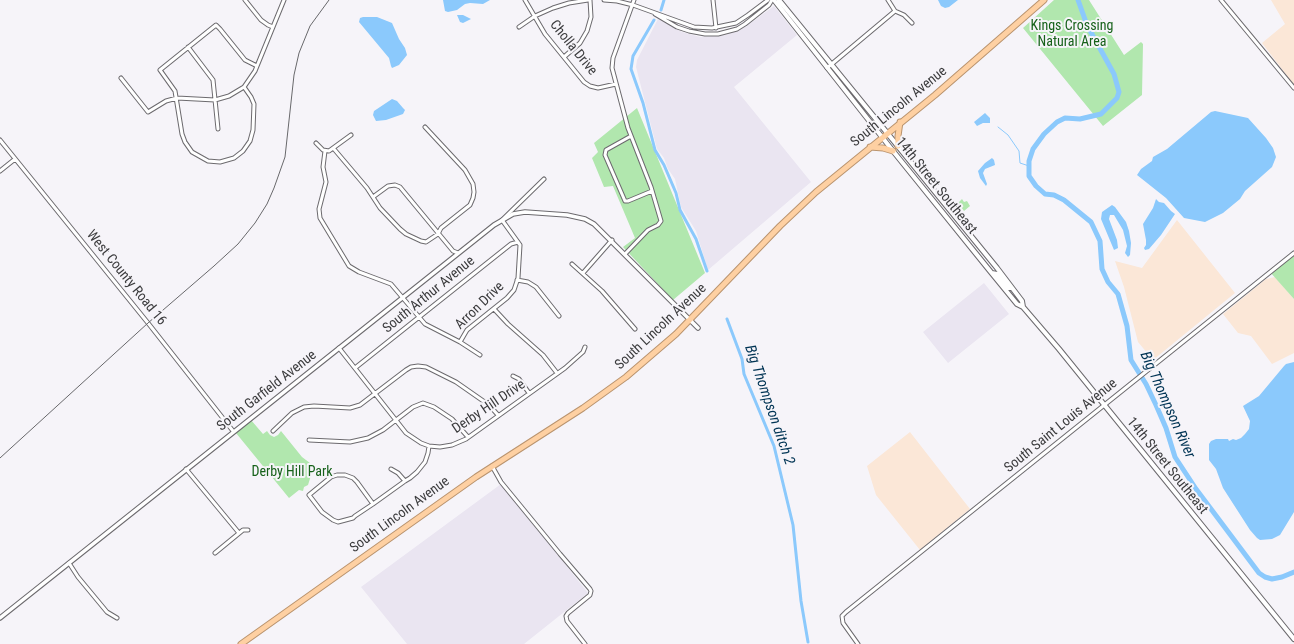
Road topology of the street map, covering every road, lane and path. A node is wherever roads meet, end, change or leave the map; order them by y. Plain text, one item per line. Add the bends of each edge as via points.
1 (245, 0) edge
2 (284, 0) edge
3 (525, 0) edge
4 (589, 0) edge
5 (604, 0) edge
6 (634, 0) edge
7 (713, 0) edge
8 (768, 0) edge
9 (773, 0) edge
10 (779, 0) edge
11 (888, 0) edge
12 (1044, 0) edge
13 (1221, 0) edge
14 (633, 5) junction
15 (896, 11) junction
16 (651, 12) junction
17 (535, 16) junction
18 (912, 23) dead end
19 (273, 27) junction
20 (519, 27) dead end
21 (716, 28) junction
22 (188, 47) junction
23 (564, 57) junction
24 (257, 66) junction
25 (829, 66) junction
26 (121, 78) dead end
27 (616, 84) junction
28 (244, 87) junction
29 (1294, 88) edge
30 (176, 98) junction
31 (215, 100) junction
32 (900, 122) junction
33 (425, 127) dead end
34 (218, 129) dead end
35 (351, 135) dead end
36 (885, 135) junction
37 (631, 136) junction
38 (0, 140) edge
39 (316, 143) dead end
40 (898, 146) junction
41 (870, 147) junction
42 (334, 149) junction
43 (325, 151) junction
44 (893, 151) junction
45 (15, 159) junction
46 (0, 171) edge
47 (544, 179) dead end
48 (652, 191) junction
49 (373, 197) junction
50 (502, 220) junction
51 (438, 234) junction
52 (612, 240) junction
53 (518, 242) junction
54 (967, 243) junction
55 (458, 253) junction
56 (1294, 253) edge
57 (625, 254) junction
58 (572, 264) dead end
59 (997, 268) junction
60 (583, 273) junction
61 (992, 273) junction
62 (517, 280) junction
63 (1011, 288) junction
64 (403, 297) junction
65 (1023, 307) junction
66 (494, 308) junction
67 (559, 316) dead end
68 (418, 317) junction
69 (690, 320) junction
70 (698, 328) dead end
71 (635, 330) dead end
72 (460, 342) junction
73 (339, 348) junction
74 (585, 348) dead end
75 (480, 355) dead end
76 (355, 368) junction
77 (557, 374) junction
78 (513, 376) dead end
79 (530, 393) junction
80 (375, 394) junction
81 (1104, 405) junction
82 (498, 415) junction
83 (396, 420) junction
84 (233, 431) junction
85 (273, 431) dead end
86 (468, 437) junction
87 (309, 440) dead end
88 (429, 446) junction
89 (492, 466) junction
90 (186, 469) junction
91 (391, 469) dead end
92 (405, 481) junction
93 (373, 504) junction
94 (248, 530) dead end
95 (239, 533) junction
96 (215, 553) dead end
97 (69, 563) junction
98 (0, 618) edge
99 (117, 618) dead end
100 (1294, 639) edge
101 (241, 644) edge
102 (585, 644) edge
103 (858, 644) edge

1 - 19 street via 261,20
2 - 19 street
3 - 17 street, Cholla Drive
4 - 17 street via 558,6
4 - 23 street via 591,17 588,32
5 - 14 street
6 - 14 street
7 - 21 street
8 - 21 street via 740,21
9 - 16 street via 770,5 737,29 718,34 689,31
9 - 25 main road, 14th Street Southeast
10 - 25 main road, 14th Street Southeast
11 - 15 street
12 - 32 highway, South Lincoln Avenue via 946,86
13 - 29 street
14 - 16 street
14 - 27 street via 611,63
15 - 18 street
15 - 25 street
16 - 21 street via 699,28
17 - 20 street
17 - 23 street, Cholla Drive via 545,34
19 - 24 street
22 - 24 street via 216,25 245,60
22 - 30 street via 160,70
22 - 31 street via 213,80
23 - 27 street, Cholla Drive via 590,86 600,88
24 - 28 street
25 - 36 main road, 14th Street Southeast
26 - 30 street via 148,112
27 - 37 street
28 - 30 street via 254,104 252,134 243,151 234,158 220,162 203,159 187,145 182,134
28 - 31 street via 230,96
30 - 31 street
31 - 34 street
32 - 36 highway, South Lincoln Avenue
32 - 40 highway
33 - 51 street via 465,170 473,184 473,198 470,204 441,228
35 - 42 street
36 - 40 main road, 14th Street Southeast
36 - 41 highway, South Lincoln Avenue
36 - 44 main road, 14th Street Southeast
37 - 48 street
37 - 48 street via 606,150 605,155 624,201
38 - 45 street, West County Road 16
39 - 43 street
40 - 59 main road, 14th Street Southeast
41 - 44 highway
41 - 69 highway, South Lincoln Avenue via 803,203
42 - 43 street
42 - 49 street
43 - 64 street via 323,167 326,182 319,209 321,221 349,266 391,284
44 - 54 main road, 14th Street Southeast
45 - 46 street
45 - 84 street, West County Road 16
47 - 50 street, South Garfield Avenue
48 - 57 street via 660,222 648,230
49 - 51 street via 380,208 406,234 426,242
49 - 51 street via 388,186 402,188
50 - 52 street via 512,214 524,212 576,216 594,224
50 - 53 street
50 - 55 street, South Garfield Avenue
51 - 55 street
52 - 57 street
52 - 60 street
53 - 62 street, Arron Drive via 521,248
53 - 68 street, South Arthur Avenue via 511,244
54 - 59 main road via 987,263
54 - 61 main road, 14th Street Southeast
55 - 64 street, South Garfield Avenue
56 - 81 street, South Saint Louis Avenue
57 - 69 street
58 - 60 street
59 - 63 main road, 14th Street Southeast
60 - 71 street
61 - 63 main road
61 - 65 main road, 14th Street Southeast via 1017,304
62 - 66 street, Arron Drive via 510,295
62 - 67 street via 536,287
63 - 65 main road, 14th Street Southeast via 1022,301
64 - 68 street
64 - 73 street, South Garfield Avenue
65 - 81 main road, 14th Street Southeast
66 - 72 street, Arron Drive via 467,330
66 - 77 street via 543,355
68 - 72 street via 427,325
68 - 76 street, South Arthur Avenue
69 - 70 street
69 - 89 highway, South Lincoln Avenue via 662,347 602,395
72 - 75 street
73 - 76 street, Derby Hill Drive
73 - 84 street, South Garfield Avenue
74 - 77 street, Derby Hill Drive via 584,352
76 - 80 street, Derby Hill Drive
77 - 79 street, Derby Hill Drive
78 - 79 street via 519,379
79 - 82 street, Derby Hill Drive
80 - 82 street via 406,370 414,366 426,367 461,385 489,405
80 - 83 street, Derby Hill Drive
80 - 85 street via 363,404 350,408 304,407 292,413
81 - 100 main road, 14th Street Southeast
81 - 103 street, South Saint Louis Avenue via 850,608 842,616 843,623
82 - 86 street, Derby Hill Drive
83 - 86 street via 416,405 429,404 452,419
83 - 87 street via 375,436 358,441
83 - 88 street, Derby Hill Drive via 410,437
84 - 90 street, South Garfield Avenue
86 - 88 street, Derby Hill Drive via 449,446
88 - 92 street via 428,456 423,465
89 - 101 highway, South Lincoln Avenue
89 - 102 street via 501,482 592,591 566,616
90 - 95 street
90 - 97 street, South Garfield Avenue
91 - 92 street
92 - 93 street
93 - 93 street via 357,482 345,475 331,477 309,495 322,512 336,521 353,518
94 - 95 street
95 - 96 street
97 - 98 street, South Garfield Avenue
97 - 99 street via 107,612

